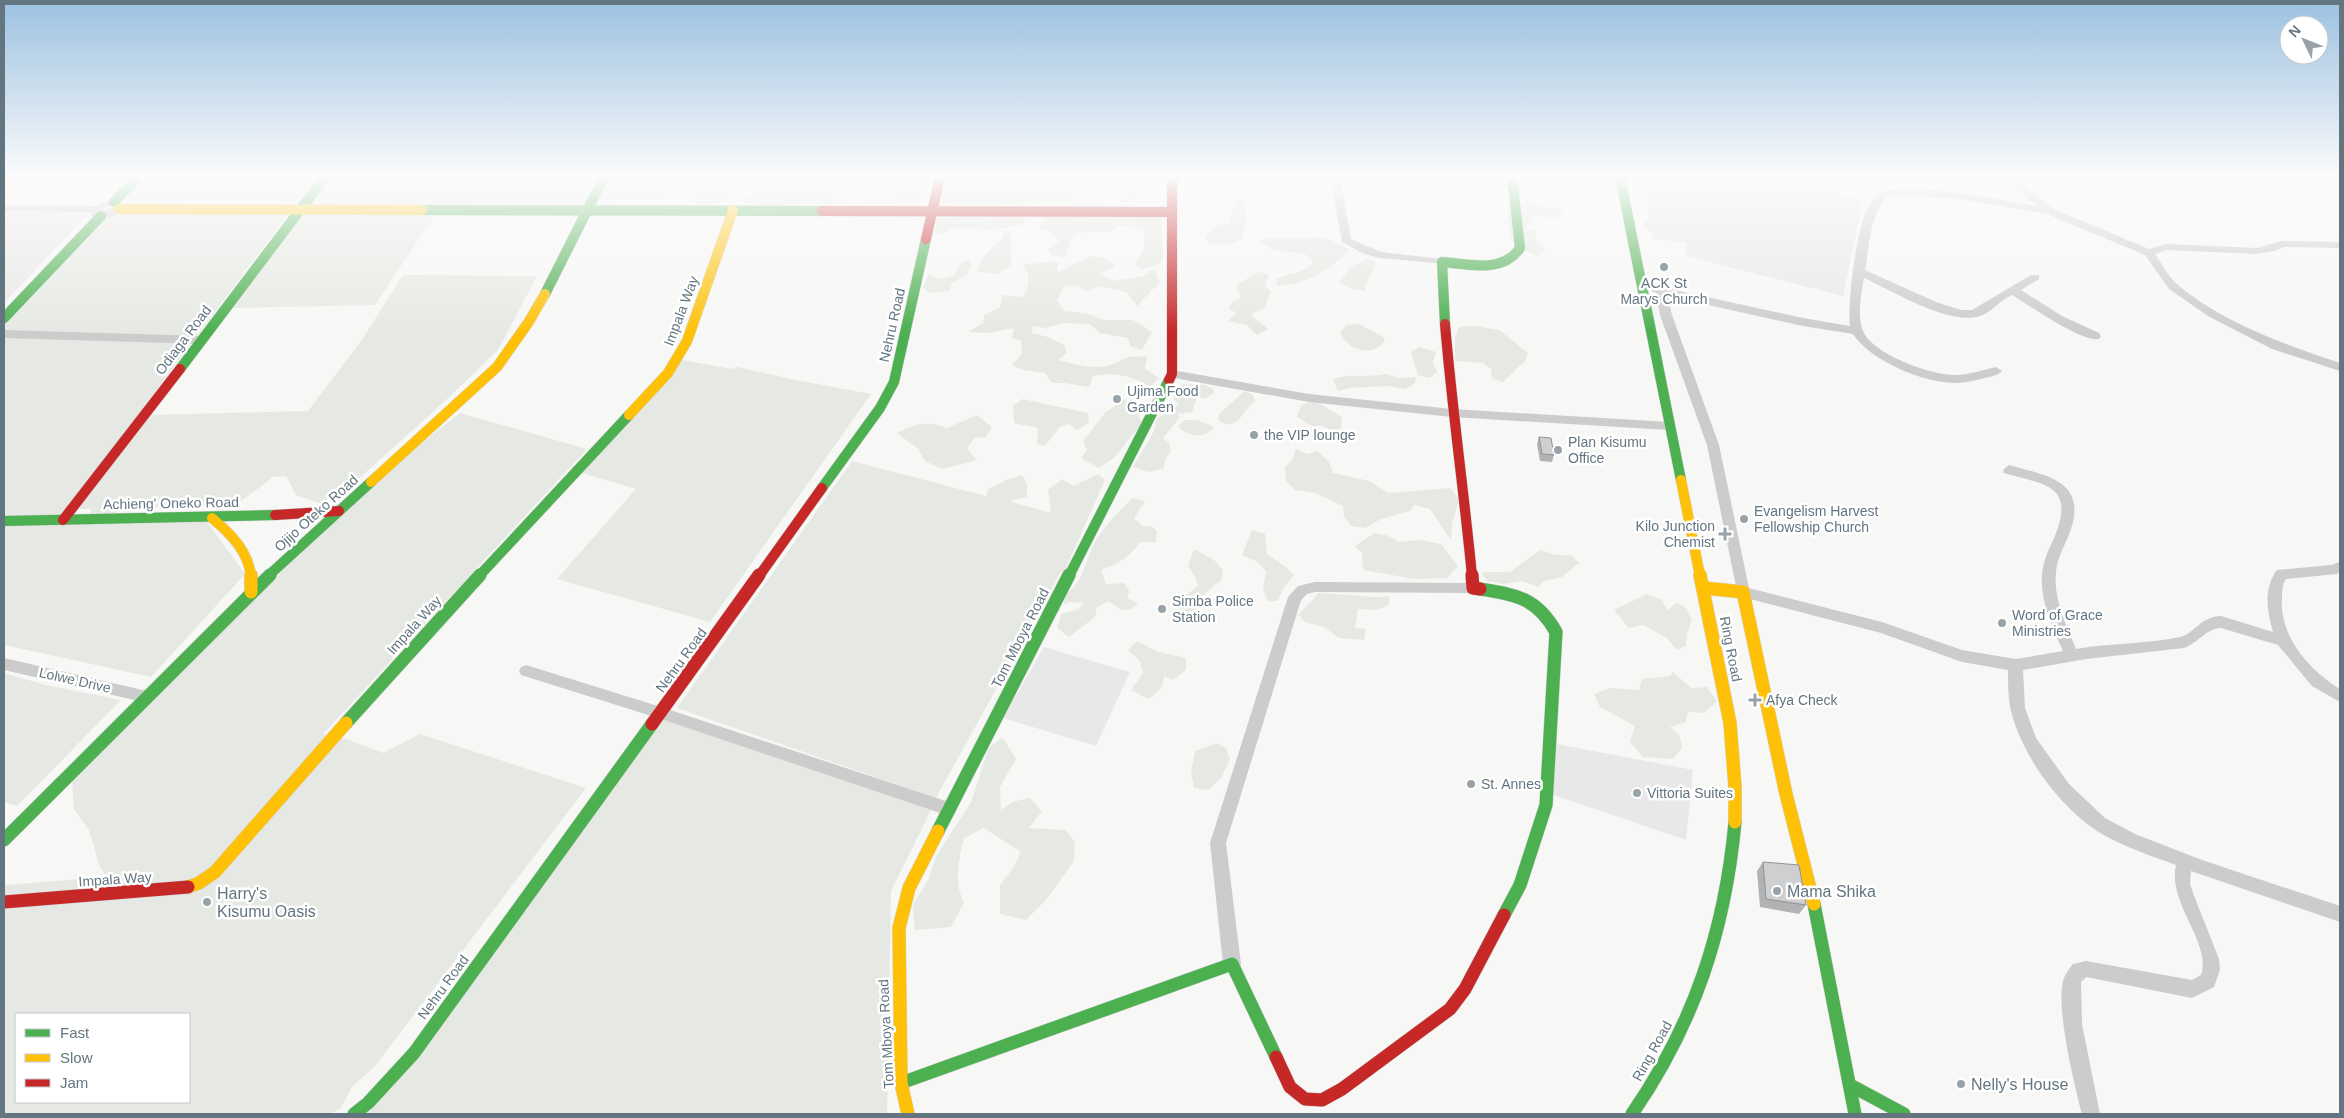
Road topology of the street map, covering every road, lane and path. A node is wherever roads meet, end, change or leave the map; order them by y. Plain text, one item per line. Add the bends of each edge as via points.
1 (84, 229) edge
2 (285, 229) edge
3 (576, 229) edge
4 (727, 229) edge
5 (929, 229) edge
6 (1172, 229) edge
7 (1344, 229) edge
8 (1518, 229) edge
9 (1630, 229) edge
10 (1866, 229) edge
11 (2093, 229) edge
12 (2340, 245) edge
13 (2149, 253) junction
14 (1442, 262) junction
15 (1860, 272) junction
16 (2035, 277) dead end
17 (1642, 287) junction
18 (1661, 290) junction
19 (2014, 291) junction
20 (4, 318) edge
21 (1858, 331) junction
22 (4, 334) edge
23 (2095, 336) dead end
24 (202, 340) junction
25 (2340, 367) edge
26 (1996, 371) dead end
27 (1172, 374) junction
28 (1452, 413) junction
29 (1669, 426) junction
30 (2009, 470) dead end
31 (339, 511) junction
32 (212, 518) junction
33 (63, 520) junction
34 (4, 521) edge
35 (2340, 568) edge
36 (1473, 588) junction
37 (1704, 588) junction
38 (251, 592) junction
39 (1743, 592) junction
40 (2283, 642) junction
41 (2072, 656) junction
42 (4, 664) edge
43 (2016, 665) junction
44 (526, 671) dead end
45 (2340, 696) edge
46 (147, 697) junction
47 (661, 713) junction
48 (949, 809) junction
49 (4, 840) edge
50 (2185, 861) junction
51 (4, 902) edge
52 (2340, 914) edge
53 (1232, 964) junction
54 (901, 1083) junction
55 (1850, 1085) junction
56 (354, 1114) edge
57 (908, 1114) edge
58 (1632, 1114) edge
59 (1855, 1114) edge
60 (1904, 1114) edge
61 (2091, 1114) edge

1 - 20 street
2 - 24 street, Odiaga Road
3 - 31 street, Ojijo Oteko Road via 518,341 497,367
4 - 51 street, Impala Way via 687,341 668,373 437,621 215,872 199,883 182,888
5 - 47 street, Nehru Road via 894,382 880,408
6 - 27 street, Tom Mboya Road
7 - 14 street via 1346,240 1372,254
8 - 14 street via 1520,248 1510,261 1497,264
9 - 17 street, Ring Road
10 - 15 street
11 - 13 street
12 - 13 street via 2282,244 2256,251 2166,247
13 - 25 street via 2173,288 2198,305 2276,346
14 - 28 street
15 - 19 street via 1961,313 1973,314 1988,308 2003,295
15 - 21 street via 1856,290
16 - 19 street
17 - 18 street
17 - 29 street, Ring Road
18 - 21 street
18 - 39 street via 1666,315 1713,445
19 - 23 street via 2058,319
21 - 26 street via 1878,353 1902,365 1938,376 1953,379
22 - 24 street
24 - 33 street, Odiaga Road
27 - 28 street via 1309,398
27 - 48 street, Tom Mboya Road
28 - 29 street
28 - 36 street
29 - 37 street, Ring Road
30 - 41 street via 2057,485 2068,496 2067,524 2049,573 2057,619
31 - 32 street, Achieng' Oneko Road
31 - 38 street, Ojijo Oteko Road
32 - 33 street, Achieng' Oneko Road
32 - 38 street via 244,551 252,571
33 - 34 street, Achieng' Oneko Road
35 - 40 street via 2282,574 2276,582 2274,612
36 - 53 street via 1315,587 1295,596 1218,842
36 - 53 street via 1530,598 1546,612 1556,632 1546,805 1520,885 1465,989 1450,1009 1342,1089 1322,1100 1305,1100 1290,1087
37 - 39 street
37 - 58 street, Ring Road via 1730,723 1736,786 1732,851 1711,944 1688,1016 1660,1071
38 - 46 street, Ojijo Oteko Road
39 - 43 street via 1882,628 1962,656
39 - 55 street via 1784,784 1821,934
40 - 41 street via 2212,622 2184,642
40 - 45 street via 2317,682
41 - 43 street
42 - 46 street, Lolwe Drive
43 - 50 street via 2015,692 2019,716 2042,760 2064,792 2099,823
44 - 47 street
46 - 49 street, Ojijo Oteko Road
47 - 48 street
47 - 56 street, Nehru Road via 414,1053
48 - 54 street, Tom Mboya Road via 909,888 899,928
50 - 52 street
50 - 61 street via 2182,886 2206,944 2211,969 2209,979 2192,989 2086,969 2079,970 2072,980 2071,1003 2084,1091
53 - 54 street
54 - 57 street, Tom Mboya Road
55 - 59 street
55 - 60 street

